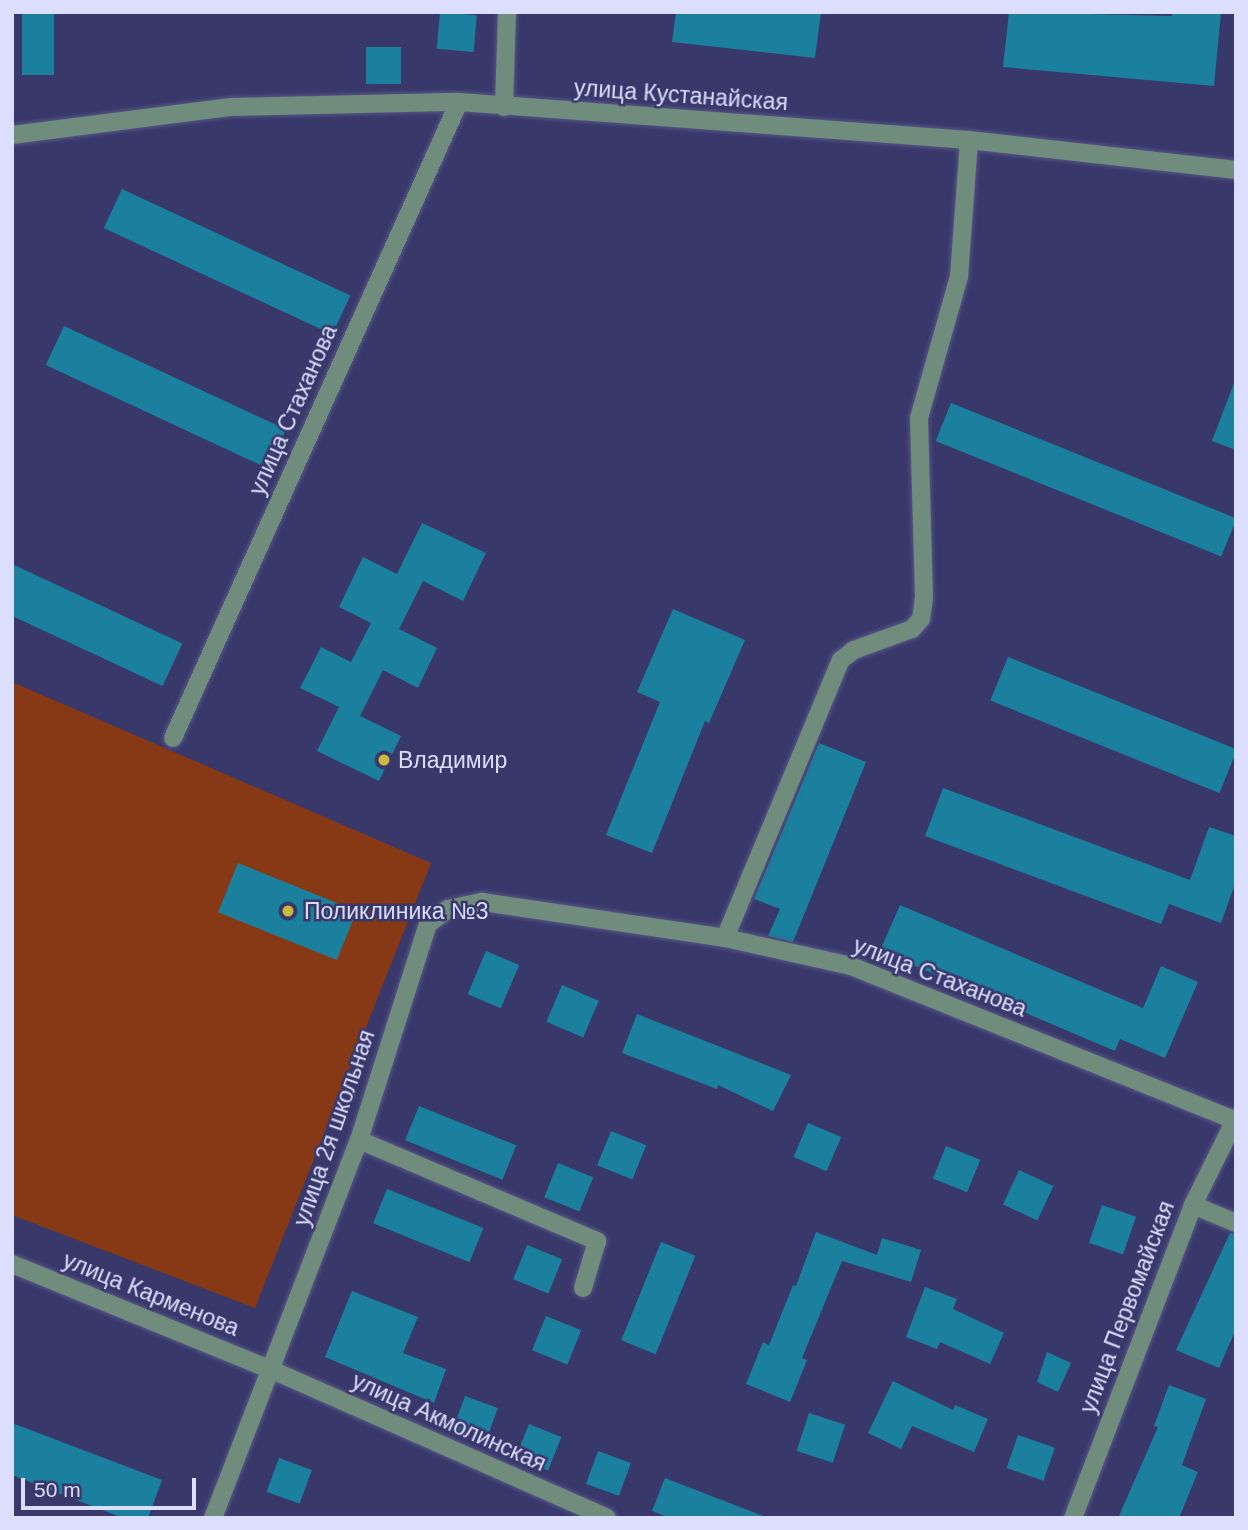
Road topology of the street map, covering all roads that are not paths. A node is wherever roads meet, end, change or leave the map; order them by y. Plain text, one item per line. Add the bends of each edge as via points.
1 (507, 12) edge
2 (459, 102) junction
3 (504, 107) junction
4 (12, 135) edge
5 (969, 140) junction
6 (1236, 170) edge
7 (173, 738) dead end
8 (448, 909) joint
9 (725, 938) junction
10 (1235, 1120) edge
11 (359, 1140) junction
12 (1193, 1205) junction
13 (1236, 1223) edge
14 (12, 1264) edge
15 (583, 1288) dead end
16 (272, 1370) junction
17 (213, 1518) edge
18 (607, 1518) edge
19 (1073, 1518) edge

1 - 3 street
2 - 3 street, улица Кустанайская
2 - 4 street, улица Кустанайская via 231,107
2 - 7 street, улица Стаханова
3 - 5 street, улица Кустанайская
5 - 6 street, улица Кустанайская
5 - 9 street via 959,277 919,418 925,598 921,618 912,629 854,650 841,660
8 - 9 street, улица Стаханова via 482,902
8 - 11 street, улица 2я школьная via 428,924
9 - 10 street, улица Стаханова via 851,966
10 - 12 street, улица Первомайская
11 - 15 street via 597,1241
11 - 16 street, улица 2я школьная
12 - 13 street
12 - 19 street, улица Первомайская
14 - 16 street, улица Карменова
16 - 17 street, улица 2я школьная
16 - 18 street, улица Акмолинская

